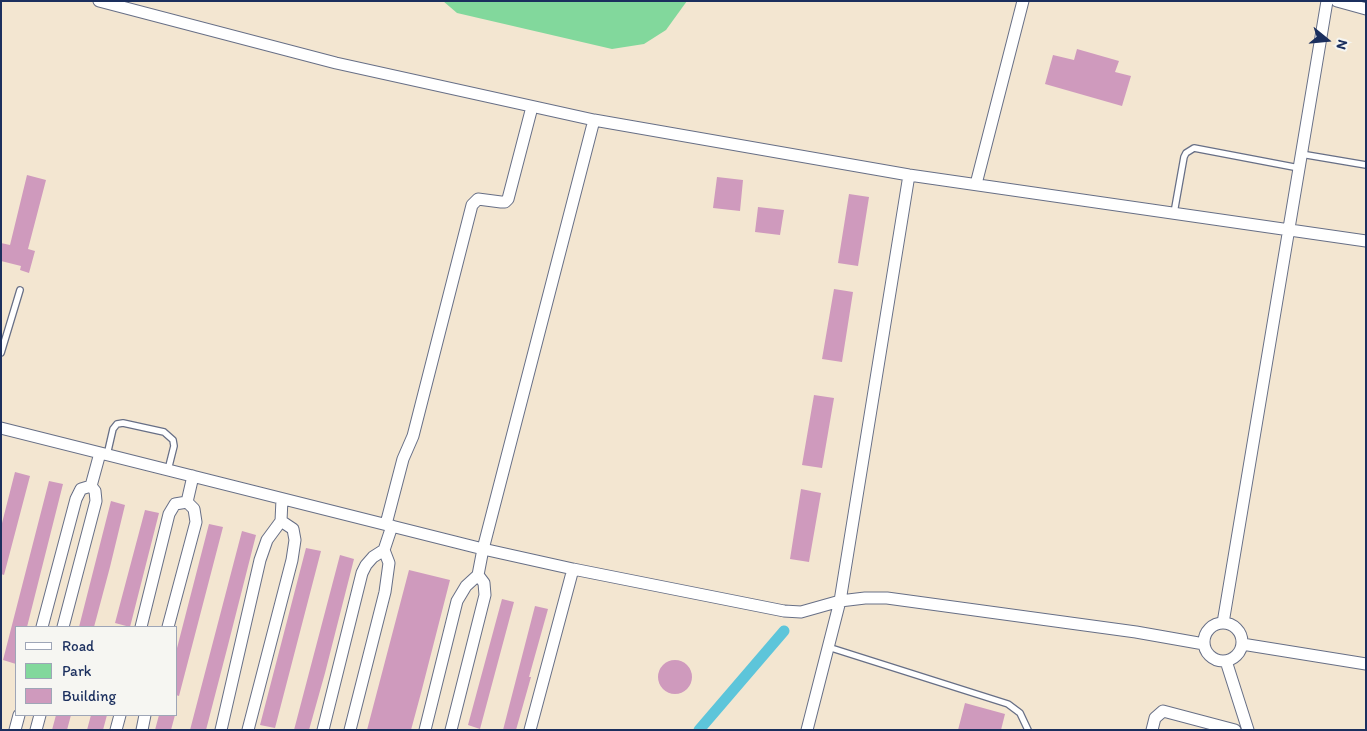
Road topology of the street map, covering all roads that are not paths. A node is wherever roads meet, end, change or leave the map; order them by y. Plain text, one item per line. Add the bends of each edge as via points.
1 (99, 1) edge
2 (1023, 1) edge
3 (1327, 1) edge
4 (1337, 1) edge
5 (1366, 9) edge
6 (532, 106) junction
7 (594, 120) junction
8 (1301, 154) junction
9 (1366, 165) edge
10 (1299, 168) junction
11 (909, 176) junction
12 (976, 184) junction
13 (1174, 214) junction
14 (1289, 229) junction
15 (1366, 242) edge
16 (20, 290) dead end
17 (1, 352) edge
18 (1, 428) edge
19 (103, 454) junction
20 (168, 470) junction
21 (193, 476) junction
22 (91, 486) junction
23 (282, 499) junction
24 (187, 502) junction
25 (280, 521) junction
26 (389, 525) junction
27 (483, 548) junction
28 (384, 550) junction
29 (573, 569) junction
30 (478, 575) junction
31 (840, 601) junction
32 (1223, 623) junction
33 (42, 626) edge
34 (63, 626) edge
35 (141, 626) edge
36 (168, 626) edge
37 (1204, 644) junction
38 (1242, 644) junction
39 (828, 647) junction
40 (1226, 661) junction
41 (1366, 664) edge
42 (19, 716) edge
43 (40, 716) edge
44 (120, 716) edge
45 (146, 716) edge
46 (1222, 728) edge
47 (15, 730) edge
48 (36, 730) edge
49 (116, 730) edge
50 (142, 730) edge
51 (221, 730) edge
52 (248, 730) edge
53 (323, 730) edge
54 (350, 730) edge
55 (425, 730) edge
56 (451, 730) edge
57 (530, 730) edge
58 (807, 730) edge
59 (1028, 730) edge
60 (1152, 730) edge
61 (1235, 730) edge
62 (1248, 730) edge

1 - 6 street via 336,63
2 - 12 street
3 - 8 street
4 - 5 street
6 - 7 street
6 - 26 street via 508,199 505,202 478,199 472,205 413,436 403,460
7 - 11 street
7 - 27 street
8 - 9 lane
8 - 10 street
10 - 13 lane via 1194,148 1184,157
10 - 14 street
11 - 12 street
11 - 31 street
12 - 13 street
13 - 14 street
14 - 15 street
14 - 32 street
16 - 17 lane
18 - 19 street
19 - 20 street
19 - 20 lane via 117,424 164,432 173,440 174,446
19 - 22 street
20 - 21 street
21 - 23 street
21 - 24 street
22 - 33 street via 81,489 76,499
22 - 34 street via 96,501
23 - 25 street
23 - 26 street
24 - 35 street via 175,504 169,514
24 - 36 street via 194,509 196,522
25 - 51 street via 267,540 260,560
25 - 52 street via 292,530 295,540 292,560
26 - 27 street
26 - 28 street
27 - 29 street
27 - 30 street
28 - 53 street via 373,557 362,573
28 - 54 street via 389,563 388,575
29 - 31 street via 784,610 801,612
29 - 57 street
30 - 55 street via 457,601
30 - 56 street via 486,588 485,595
31 - 37 street via 887,598
31 - 39 street
32 - 37 street via 1207,632
32 - 38 street via 1235,627
37 - 40 street via 1214,659
38 - 40 street via 1237,655
38 - 41 street
39 - 58 street
39 - 59 lane via 1008,704 1020,713
40 - 62 street
42 - 47 street
43 - 48 street
44 - 49 street
45 - 50 street
46 - 60 street via 1163,711 1155,718
46 - 61 street

